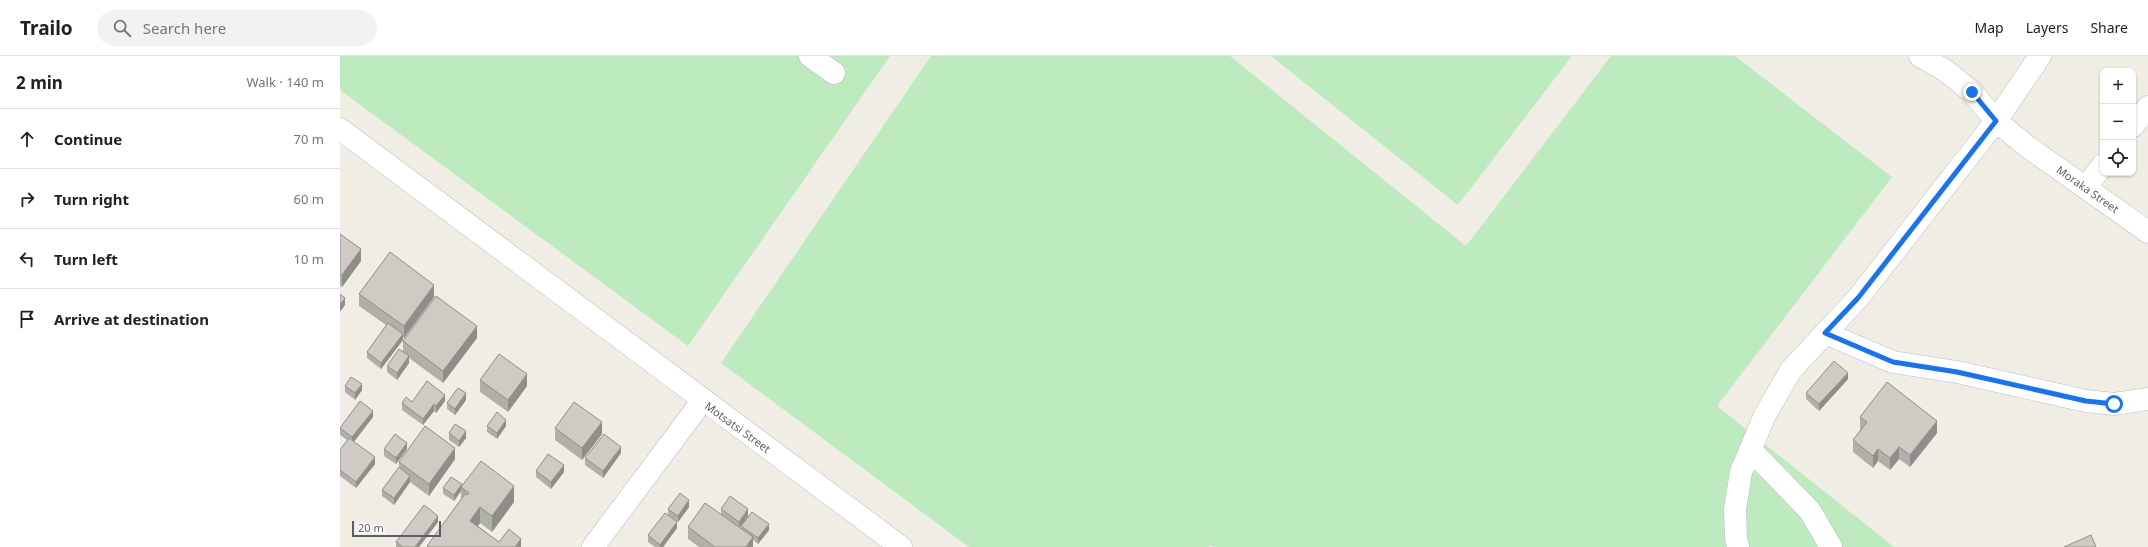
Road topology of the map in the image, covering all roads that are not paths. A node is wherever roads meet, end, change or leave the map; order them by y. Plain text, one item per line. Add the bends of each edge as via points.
1 (810, 56) edge
2 (1920, 56) edge
3 (2040, 56) edge
4 (834, 72) dead end
5 (2148, 107) edge
6 (1996, 121) junction
7 (2136, 122) edge
8 (340, 129) edge
9 (2100, 169) edge
10 (2086, 187) junction
11 (2148, 232) edge
12 (1825, 333) junction
13 (2148, 399) edge
14 (703, 400) junction
15 (1750, 450) junction
16 (593, 547) edge
17 (902, 547) edge
18 (1738, 547) edge
19 (1831, 547) edge

1 - 4 street
2 - 6 street, Moraka Street via 1946,71 1972,92
3 - 6 street
5 - 7 street
6 - 10 street, Moraka Street via 2028,147
6 - 12 street via 1858,298
8 - 14 street
9 - 10 street
10 - 11 street, Moraka Street
12 - 13 street via 1893,362 1957,372 2086,401 2114,404
12 - 15 street via 1791,370 1765,415
14 - 16 street, Motsatsi Street
14 - 17 street, Motsatsi Street
15 - 18 street via 1741,472 1736,509
15 - 19 street via 1810,510

